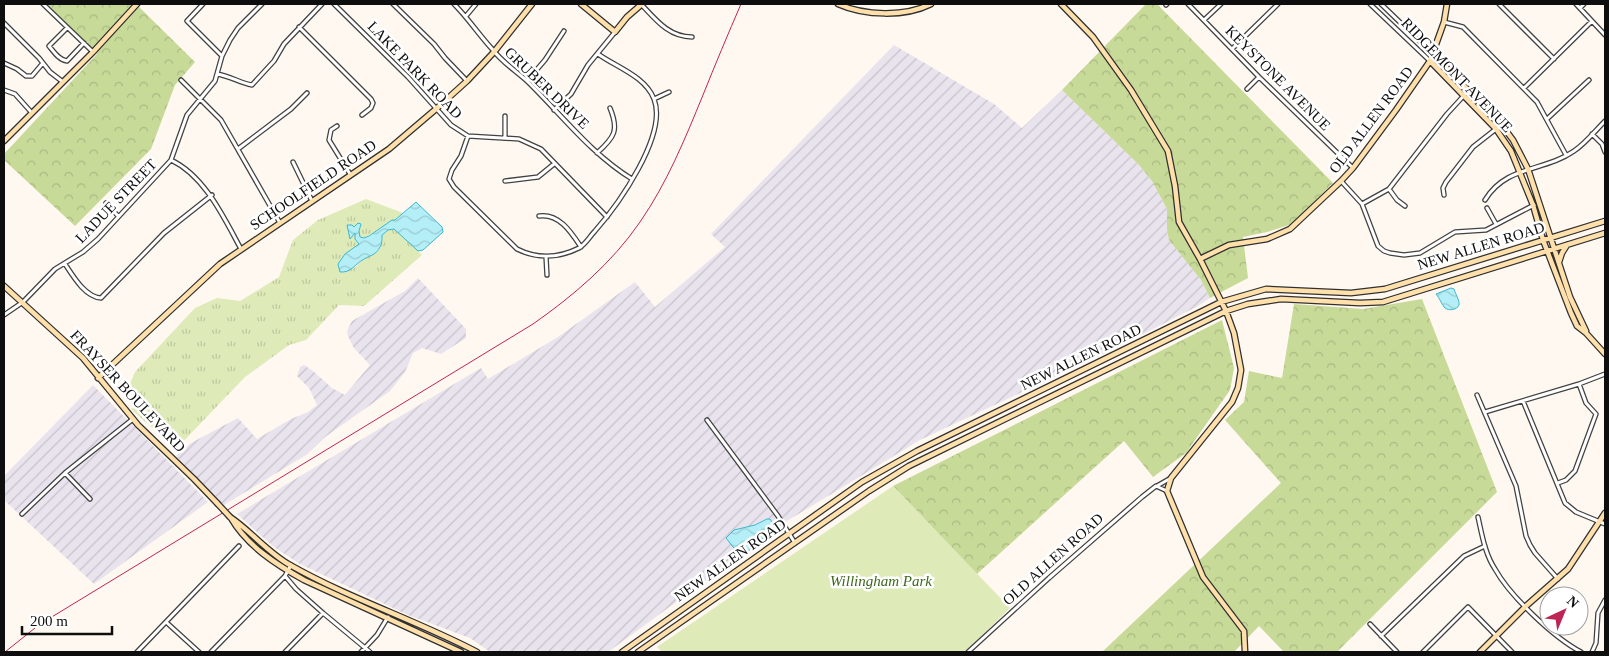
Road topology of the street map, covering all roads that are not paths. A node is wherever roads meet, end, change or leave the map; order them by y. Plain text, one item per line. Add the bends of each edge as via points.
1 (43, 4) edge
2 (137, 4) edge
3 (203, 4) edge
4 (262, 4) edge
5 (322, 4) edge
6 (334, 4) edge
7 (394, 4) edge
8 (454, 4) edge
9 (476, 4) edge
10 (532, 4) edge
11 (581, 4) edge
12 (642, 4) edge
13 (838, 4) edge
14 (932, 4) edge
15 (1061, 4) edge
16 (1188, 4) edge
17 (1221, 4) edge
18 (1278, 4) edge
19 (1370, 4) edge
20 (1381, 4) edge
21 (1447, 4) edge
22 (1499, 4) edge
23 (1576, 4) edge
24 (1584, 4) edge
25 (1580, 8) junction
26 (466, 16) junction
27 (1204, 20) junction
28 (1592, 21) junction
29 (1444, 22) junction
30 (4, 23) edge
31 (300, 27) junction
32 (67, 28) junction
33 (564, 31) dead end
34 (615, 32) junction
35 (1605, 35) edge
36 (692, 37) dead end
37 (84, 43) junction
38 (1232, 49) junction
39 (93, 52) junction
40 (494, 52) junction
41 (1432, 53) junction
42 (598, 54) junction
43 (222, 56) junction
44 (1554, 59) junction
45 (1430, 61) junction
46 (4, 63) edge
47 (43, 63) junction
48 (217, 74) junction
49 (1259, 77) junction
50 (181, 80) dead end
51 (1589, 80) dead end
52 (467, 81) junction
53 (527, 81) junction
54 (63, 82) junction
55 (1524, 88) junction
56 (1247, 89) dead end
57 (4, 90) edge
58 (1468, 90) junction
59 (669, 92) dead end
60 (307, 93) dead end
61 (1464, 96) junction
62 (654, 99) junction
63 (200, 100) junction
64 (610, 108) dead end
65 (436, 109) junction
66 (554, 110) junction
67 (32, 113) junction
68 (362, 115) dead end
69 (505, 116) dead end
70 (1547, 119) junction
71 (1605, 121) edge
72 (1502, 125) junction
73 (337, 126) dead end
74 (1496, 129) junction
75 (1592, 134) junction
76 (468, 136) junction
77 (505, 137) junction
78 (4, 141) edge
79 (238, 149) junction
80 (1605, 152) edge
81 (597, 153) junction
82 (1566, 155) junction
83 (171, 160) junction
84 (293, 162) dead end
85 (554, 164) junction
86 (1353, 168) junction
87 (1528, 170) junction
88 (1521, 172) junction
89 (350, 174) junction
90 (632, 180) junction
91 (505, 181) dead end
92 (1341, 181) junction
93 (1389, 189) junction
94 (212, 195) junction
95 (1444, 195) dead end
96 (1485, 200) dead end
97 (312, 201) junction
98 (106, 203) dead end
99 (1362, 204) junction
100 (1540, 204) junction
101 (1533, 205) junction
102 (1405, 206) dead end
103 (1487, 208) dead end
104 (118, 216) junction
105 (538, 216) dead end
106 (607, 217) junction
107 (1605, 221) edge
108 (280, 223) junction
109 (1496, 224) junction
110 (1548, 227) junction
111 (1540, 229) junction
112 (1605, 232) edge
113 (1562, 234) junction
114 (1551, 237) junction
115 (1543, 240) junction
116 (1532, 244) junction
117 (1567, 245) junction
118 (582, 247) junction
119 (242, 249) junction
120 (1555, 249) junction
121 (1548, 252) junction
122 (1536, 255) junction
123 (546, 257) junction
124 (1200, 259) junction
125 (1551, 261) junction
126 (65, 264) junction
127 (1559, 264) junction
128 (547, 275) dead end
129 (4, 286) edge
130 (1565, 292) junction
131 (23, 302) junction
132 (1221, 302) junction
133 (1226, 311) junction
134 (4, 315) edge
135 (1605, 354) edge
136 (1087, 368) junction
137 (1605, 374) edge
138 (98, 378) junction
139 (1078, 384) junction
140 (1579, 384) junction
141 (1477, 395) dead end
142 (1523, 401) junction
143 (1485, 412) junction
144 (133, 419) junction
145 (707, 420) dead end
146 (65, 473) junction
147 (1171, 478) junction
148 (1558, 483) junction
149 (1156, 486) junction
150 (1167, 491) junction
151 (90, 498) dead end
152 (1605, 513) edge
153 (22, 514) dead end
154 (230, 517) junction
155 (1478, 518) dead end
156 (1603, 522) edge
157 (789, 533) junction
158 (795, 543) junction
159 (239, 546) dead end
160 (1485, 546) junction
161 (291, 565) junction
162 (288, 571) junction
163 (285, 576) junction
164 (1558, 579) junction
165 (1605, 600) edge
166 (1526, 606) junction
167 (389, 613) junction
168 (323, 614) junction
169 (387, 619) junction
170 (166, 622) junction
171 (1370, 624) dead end
172 (1381, 636) junction
173 (1497, 636) junction
174 (365, 649) junction
175 (138, 652) edge
176 (198, 652) edge
177 (211, 652) edge
178 (286, 652) edge
179 (361, 652) edge
180 (370, 652) edge
181 (461, 652) edge
182 (477, 652) edge
183 (622, 652) edge
184 (638, 652) edge
185 (968, 652) edge
186 (1245, 652) edge
187 (1397, 652) edge
188 (1423, 652) edge
189 (1480, 652) edge
190 (1512, 652) edge
191 (1580, 652) edge
192 (1592, 652) edge

1 - 32 street
2 - 39 main road
3 - 43 street via 188,22
4 - 43 street, LADUE STREET via 238,28
5 - 31 street
6 - 65 street, LAKE PARK ROAD
7 - 52 street
8 - 26 street, GRUBER DRIVE
9 - 26 street
10 - 40 main road, SCHOOLFIELD ROAD
11 - 34 main road
12 - 34 main road
12 - 36 street via 666,30
13 - 14 main road via 871,13 908,13
15 - 124 main road via 1093,37 1131,90 1168,151 1180,222
16 - 27 street, KEYSTONE AVENUE
17 - 27 street
18 - 38 street
19 - 45 street, RIDGEMONT AVENUE
20 - 41 street, RIDGEMONT AVENUE
21 - 29 main road, OLD ALLEN ROAD
22 - 44 street
23 - 25 street
24 - 25 street
25 - 28 street
26 - 40 street, GRUBER DRIVE
27 - 38 street, KEYSTONE AVENUE
28 - 35 street
28 - 44 street
29 - 41 main road, OLD ALLEN ROAD
29 - 55 street via 1463,27
30 - 47 street
31 - 48 street via 252,84
31 - 68 street via 371,99 371,108
32 - 37 street
32 - 37 street via 49,46 54,53 67,61
33 - 53 street
34 - 42 street
37 - 39 street
38 - 49 street, KEYSTONE AVENUE
39 - 54 main road
40 - 52 main road, SCHOOLFIELD ROAD
40 - 53 street, GRUBER DRIVE
41 - 45 main road, OLD ALLEN ROAD
41 - 58 main road, RIDGEMONT AVENUE
42 - 62 street via 637,77
42 - 66 street via 571,94
43 - 48 street, LADUE STREET
44 - 55 street
45 - 61 main road, RIDGEMONT AVENUE
45 - 86 main road, OLD ALLEN ROAD
46 - 47 street via 26,76 32,76
47 - 54 street
48 - 63 street, LADUE STREET
49 - 56 street
49 - 86 street, KEYSTONE AVENUE
50 - 63 street
51 - 70 street
52 - 65 main road, SCHOOLFIELD ROAD
53 - 66 street, GRUBER DRIVE
54 - 67 main road
55 - 70 street
57 - 67 street via 15,94
58 - 61 street
58 - 72 main road, RIDGEMONT AVENUE
59 - 62 street
60 - 79 street
61 - 74 main road, RIDGEMONT AVENUE
61 - 93 street
62 - 90 street via 655,128
63 - 79 street via 221,120
63 - 83 street, LADUE STREET via 187,115
64 - 81 street via 616,122 614,133
65 - 76 street, LAKE PARK ROAD via 451,125
65 - 89 main road, SCHOOLFIELD ROAD via 389,149
66 - 81 street, GRUBER DRIVE
67 - 78 main road
69 - 77 street
70 - 82 street
71 - 75 street
72 - 74 street
72 - 87 main road, RIDGEMONT AVENUE
73 - 89 street via 331,130 329,140
74 - 88 main road, RIDGEMONT AVENUE
74 - 95 street via 1473,147 1446,182
75 - 80 street
75 - 82 street via 1575,151
76 - 77 street, LAKE PARK ROAD
76 - 123 street via 449,179 454,187 517,249 529,255
77 - 85 street, LAKE PARK ROAD via 519,139 541,149
79 - 108 street
81 - 90 street, GRUBER DRIVE
82 - 87 street
83 - 94 street via 180,164
83 - 104 street, LADUE STREET
84 - 97 street
85 - 91 street via 538,177
85 - 106 street, LAKE PARK ROAD
86 - 92 main road, OLD ALLEN ROAD
87 - 88 street
87 - 100 main road, RIDGEMONT AVENUE
88 - 96 street via 1502,180
88 - 101 main road, RIDGEMONT AVENUE
89 - 97 main road, SCHOOLFIELD ROAD
90 - 106 street
92 - 99 street
92 - 124 main road, OLD ALLEN ROAD via 1290,229 1266,239 1229,245
93 - 99 street
93 - 102 street
94 - 119 street
94 - 126 street via 164,233 101,298 91,296
97 - 108 main road, SCHOOLFIELD ROAD
98 - 104 street
99 - 109 street via 1378,246 1384,251 1404,255 1420,252 1455,232 1486,230
100 - 101 street
100 - 110 main road, RIDGEMONT AVENUE
101 - 109 street
101 - 111 main road, RIDGEMONT AVENUE
103 - 109 street
104 - 126 street, LADUE STREET via 83,252
105 - 118 street via 559,220
106 - 118 street
107 - 113 main road, NEW ALLEN ROAD
108 - 119 main road, SCHOOLFIELD ROAD
110 - 113 main road
110 - 114 main road, RIDGEMONT AVENUE
111 - 115 main road, RIDGEMONT AVENUE
111 - 116 main road
112 - 117 main road, NEW ALLEN ROAD
113 - 114 main road, NEW ALLEN ROAD
114 - 115 main road, NEW ALLEN ROAD
114 - 120 main road, RIDGEMONT AVENUE
115 - 116 main road, NEW ALLEN ROAD
115 - 121 main road, RIDGEMONT AVENUE
116 - 132 main road, NEW ALLEN ROAD via 1385,289 1352,293 1266,289
117 - 120 main road, NEW ALLEN ROAD
117 - 127 main road
118 - 123 street
119 - 138 main road, SCHOOLFIELD ROAD via 220,264
120 - 121 main road, NEW ALLEN ROAD
120 - 127 main road, RIDGEMONT AVENUE
121 - 122 main road, NEW ALLEN ROAD
121 - 125 main road, RIDGEMONT AVENUE
122 - 125 main road
122 - 133 main road, NEW ALLEN ROAD via 1383,302 1281,299
123 - 128 street
124 - 132 main road
125 - 130 main road, RIDGEMONT AVENUE
126 - 131 street, LADUE STREET via 55,269
127 - 130 main road, RIDGEMONT AVENUE
129 - 131 main road, FRAYSER BOULEVARD
130 - 135 main road, RIDGEMONT AVENUE via 1577,326
131 - 134 street, LADUE STREET
131 - 138 main road, FRAYSER BOULEVARD via 83,358
132 - 133 main road
132 - 136 main road, NEW ALLEN ROAD
133 - 139 main road, NEW ALLEN ROAD
133 - 147 main road via 1241,370 1238,388 1232,402
136 - 139 main road via 1088,376
136 - 157 main road, NEW ALLEN ROAD via 917,451 862,482
137 - 140 street
138 - 144 main road, FRAYSER BOULEVARD
139 - 158 main road, NEW ALLEN ROAD via 909,466
140 - 142 street
140 - 148 street via 1586,403 1596,414 1575,471
141 - 143 street
142 - 143 street
142 - 148 street
143 - 164 street via 1516,486 1526,536
144 - 146 street
144 - 154 main road, FRAYSER BOULEVARD, bridge
145 - 157 street
146 - 151 street
146 - 153 street
147 - 149 street, OLD ALLEN ROAD
147 - 150 main road
148 - 156 street via 1565,503 1571,509
149 - 150 street
149 - 185 street, OLD ALLEN ROAD via 1048,578
150 - 186 main road via 1203,577 1244,631
152 - 156 main road
154 - 161 main road
154 - 162 main road via 247,539
155 - 160 street
156 - 164 main road
157 - 158 street
157 - 183 main road, NEW ALLEN ROAD
158 - 184 main road, NEW ALLEN ROAD
159 - 170 street
160 - 166 street via 1494,568
160 - 172 street via 1464,556
161 - 162 street
161 - 167 main road
162 - 163 street
162 - 169 main road
163 - 168 street
163 - 177 street
164 - 166 main road
165 - 192 street via 1598,613 1596,643
166 - 173 main road
166 - 191 street via 1554,634
167 - 169 street
167 - 182 main road
168 - 174 street
168 - 178 street
169 - 174 street
169 - 181 main road
170 - 175 street
170 - 176 street
171 - 172 street
172 - 187 street
173 - 188 street via 1468,607
173 - 189 main road
173 - 190 street
174 - 179 street
174 - 180 street

